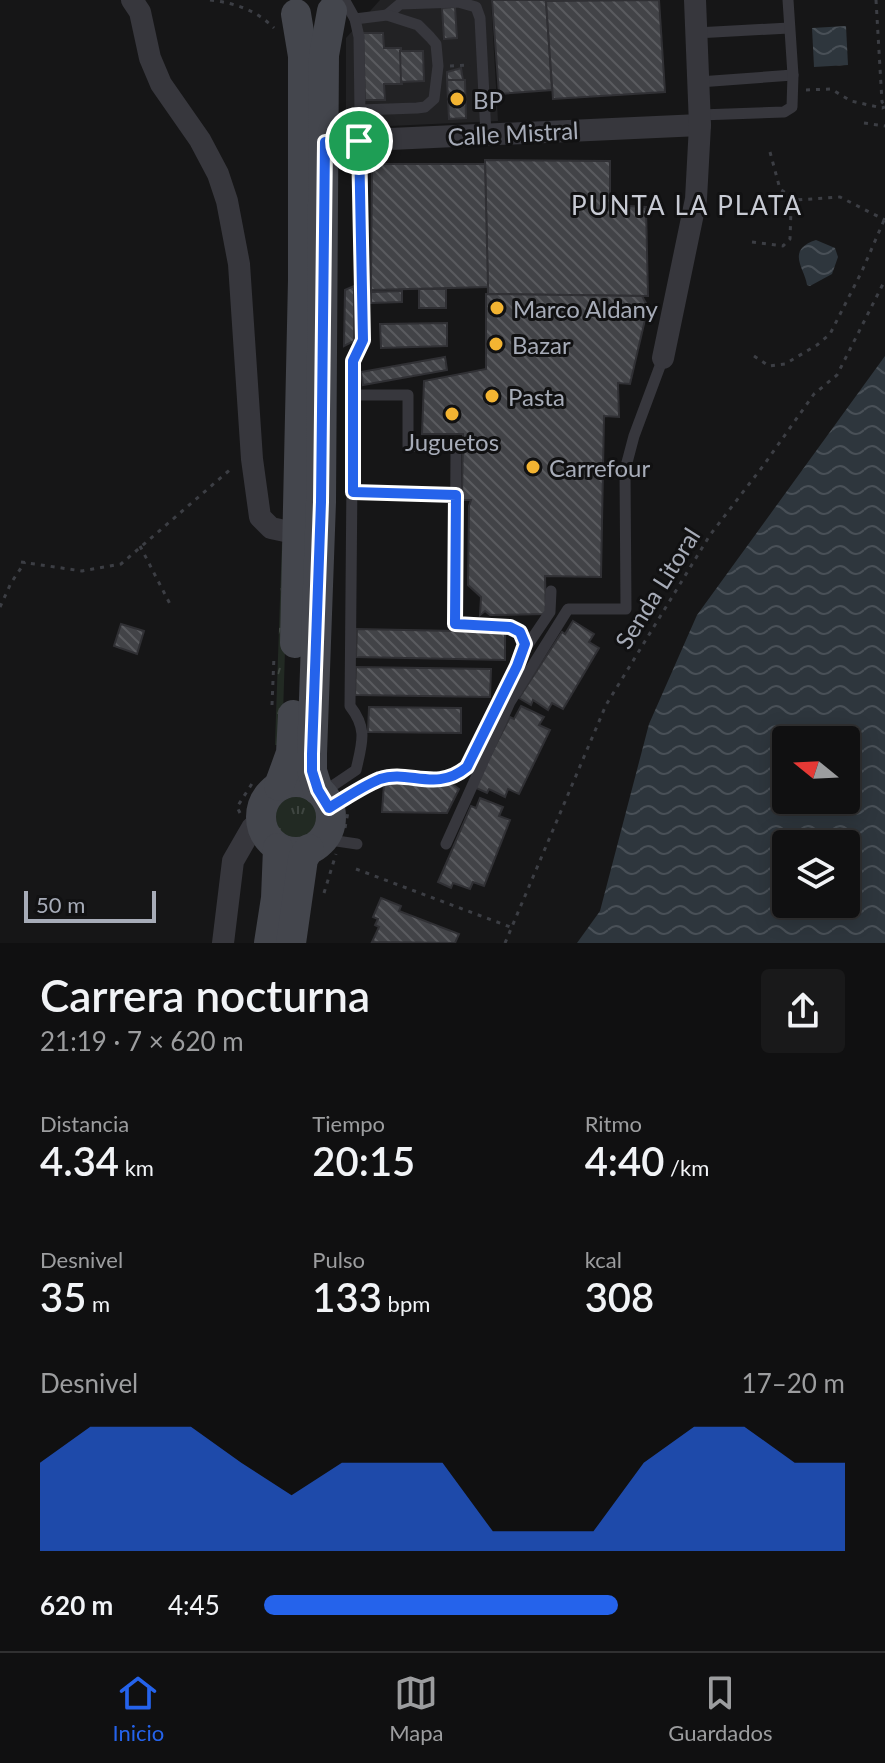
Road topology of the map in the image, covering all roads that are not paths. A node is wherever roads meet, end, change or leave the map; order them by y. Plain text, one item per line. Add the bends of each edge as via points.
1 (132, 0) edge
2 (695, 0) edge
3 (788, 0) edge
4 (344, 8) edge
5 (282, 15) edge
6 (387, 15) junction
7 (789, 28) junction
8 (696, 33) junction
9 (793, 75) junction
10 (699, 82) junction
11 (360, 110) junction
12 (700, 120) junction
13 (486, 135) junction
14 (359, 141) junction
15 (325, 142) junction
16 (663, 358) joint
17 (354, 395) junction
18 (299, 534) junction
19 (551, 591) dead end
20 (521, 655) junction
21 (268, 782) junction
22 (323, 797) junction
23 (252, 818) junction
24 (316, 844) junction
25 (357, 844) dead end
26 (446, 844) dead end
27 (277, 847) junction
28 (234, 869) junction
29 (223, 943) edge
30 (269, 943) edge
31 (291, 943) edge

1 - 18 street via 161,84 200,140 227,201 239,264 260,517 271,528
2 - 8 street
3 - 7 lane
4 - 5 main road
4 - 6 lane
4 - 11 lane via 359,37
4 - 15 main road via 324,55
5 - 18 main road via 303,56
6 - 11 lane via 418,25 436,44 434,99 425,107
6 - 13 lane via 400,4 458,2 476,7
7 - 8 lane
7 - 9 lane
8 - 10 street
9 - 10 lane
9 - 12 lane via 792,107 784,112
10 - 12 street
11 - 14 lane
12 - 13 street, Calle Mistral
12 - 16 street via 696,199
13 - 14 street, Calle Mistral
14 - 15 street, Calle Mistral
14 - 17 lane via 363,340 353,361
15 - 22 main road via 312,754 312,771
16 - 26 lane via 625,470 626,609 568,609 510,702
17 - 20 lane via 408,395 408,446 456,448 455,624 510,627 520,632 525,644
17 - 22 lane via 350,706 361,720 362,741 356,770
18 - 21 main road via 291,753
19 - 20 lane via 550,612
20 - 22 lane via 467,767 458,775 382,778
21 - 22 main road via 299,782
21 - 23 main road via 270,793
22 - 24 main road via 329,827
23 - 27 main road
23 - 28 street
24 - 25 lane
24 - 27 main road via 291,852
24 - 31 main road via 303,859
27 - 28 street via 249,855
27 - 30 main road
28 - 29 street

